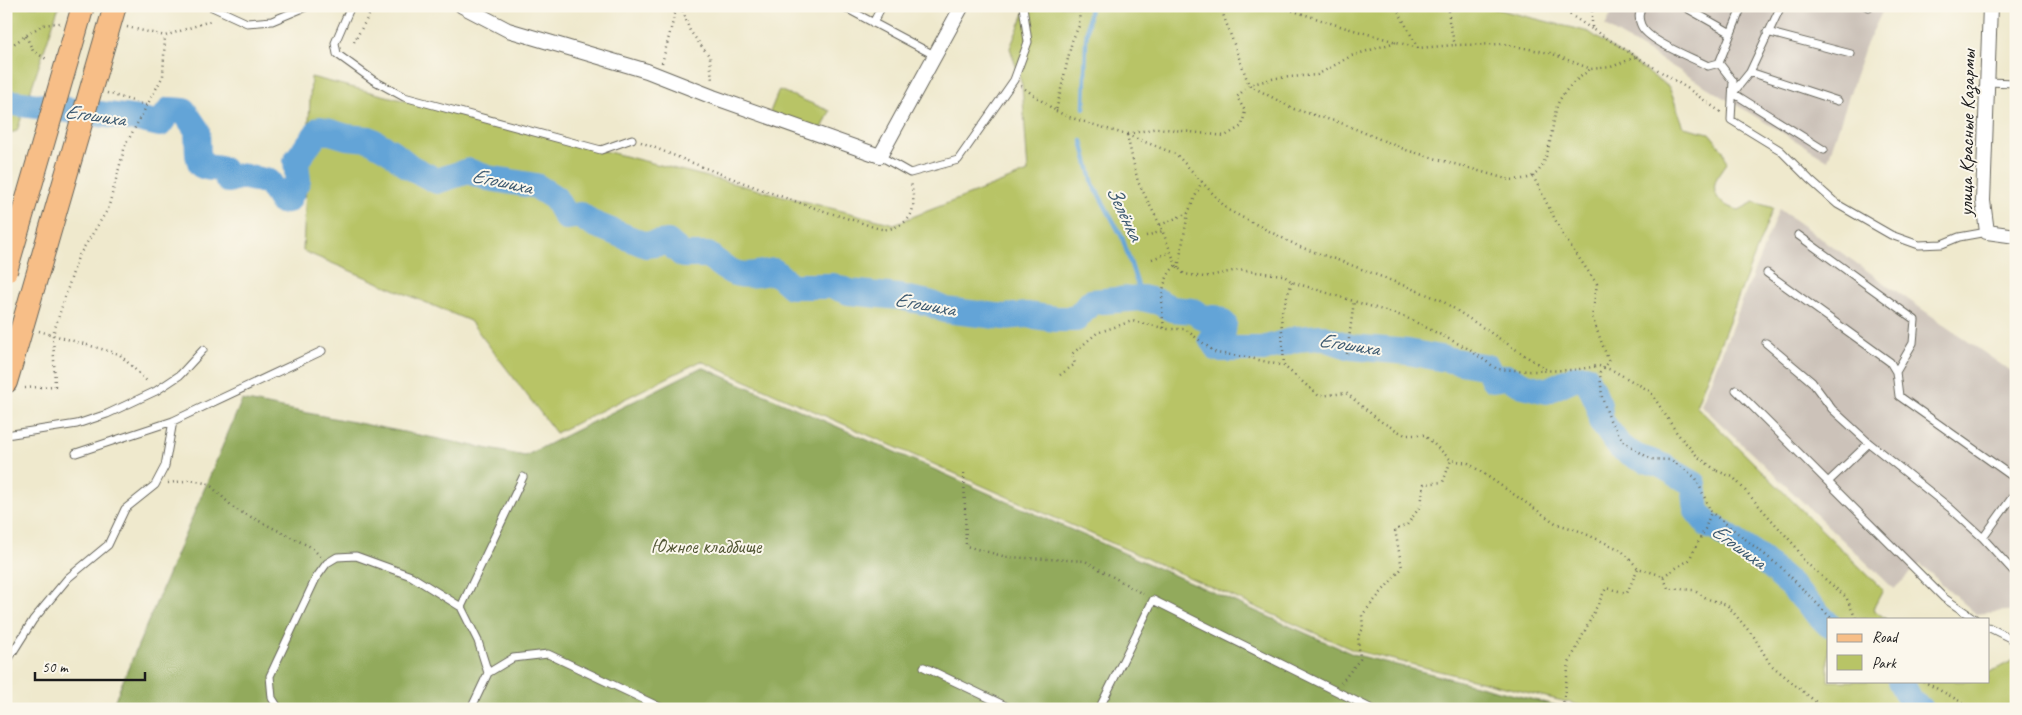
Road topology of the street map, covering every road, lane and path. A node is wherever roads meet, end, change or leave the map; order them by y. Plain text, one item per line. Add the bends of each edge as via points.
1 (83, 6) edge
2 (115, 6) edge
3 (210, 6) edge
4 (308, 6) edge
5 (351, 6) edge
6 (374, 6) edge
7 (462, 6) edge
8 (677, 6) edge
9 (680, 6) edge
10 (842, 6) edge
11 (882, 6) edge
12 (962, 6) edge
13 (1023, 6) edge
14 (1080, 6) edge
15 (1220, 6) edge
16 (1278, 6) edge
17 (1391, 6) edge
18 (1449, 6) edge
19 (1552, 6) edge
20 (1592, 6) edge
21 (1642, 6) edge
22 (1683, 6) edge
23 (1742, 6) edge
24 (1781, 6) edge
25 (1990, 6) edge
26 (873, 23) junction
27 (1592, 29) junction
28 (1767, 32) junction
29 (1731, 33) junction
30 (165, 36) dead end
31 (354, 42) dead end
32 (1396, 42) junction
33 (668, 44) dead end
34 (1455, 46) junction
35 (1418, 48) junction
36 (1851, 54) dead end
37 (934, 55) junction
38 (1636, 57) junction
39 (1719, 63) junction
40 (1591, 69) junction
41 (1750, 72) junction
42 (1986, 82) junction
43 (2016, 83) edge
44 (1021, 85) dead end
45 (1249, 85) junction
46 (1733, 93) junction
47 (713, 97) junction
48 (1838, 101) dead end
49 (1056, 110) junction
50 (1731, 120) junction
51 (1127, 135) junction
52 (632, 139) joint
53 (1824, 150) dead end
54 (880, 156) junction
55 (910, 173) junction
56 (1533, 176) junction
57 (1202, 181) junction
58 (1188, 213) junction
59 (1160, 225) junction
60 (1163, 231) junction
61 (1987, 232) junction
62 (1798, 235) dead end
63 (1146, 236) dead end
64 (2016, 236) edge
65 (1171, 252) junction
66 (1152, 259) dead end
67 (1177, 266) junction
68 (6, 271) edge
69 (1767, 273) dead end
70 (1292, 282) junction
71 (1354, 301) junction
72 (1164, 328) junction
73 (34, 329) dead end
74 (53, 334) junction
75 (1766, 343) dead end
76 (203, 350) dead end
77 (322, 351) dead end
78 (1347, 354) dead end
79 (1284, 366) junction
80 (1604, 367) junction
81 (1547, 370) junction
82 (1896, 372) junction
83 (1060, 376) dead end
84 (15, 384) edge
85 (1736, 390) dead end
86 (156, 391) junction
87 (173, 421) junction
88 (6, 435) edge
89 (1869, 443) junction
90 (76, 453) dead end
91 (1452, 460) junction
92 (964, 473) dead end
93 (523, 477) dead end
94 (2016, 479) edge
95 (1828, 482) junction
96 (155, 485) junction
97 (2016, 492) edge
98 (1711, 512) junction
99 (1983, 538) junction
100 (327, 563) junction
101 (1638, 568) junction
102 (2016, 574) edge
103 (1663, 576) junction
104 (1153, 600) junction
105 (461, 607) junction
106 (1831, 618) edge
107 (1856, 618) edge
108 (1974, 618) edge
109 (1990, 628) edge
110 (2016, 641) edge
111 (6, 663) edge
112 (924, 666) dead end
113 (488, 674) junction
114 (1925, 682) edge
115 (1335, 690) junction
116 (2016, 702) edge
117 (279, 709) edge
118 (471, 709) edge
119 (664, 709) edge
120 (1012, 709) edge
121 (1099, 709) edge
122 (1372, 709) edge
123 (1569, 709) edge
124 (1822, 709) edge
125 (1974, 709) edge
126 (2003, 709) edge

1 - 68 main road, bridge
2 - 84 main road, bridge via 14,355
3 - 4 lane via 247,24 272,21
5 - 52 lane via 335,43 337,54 404,97 601,150
6 - 31 path
7 - 47 street via 508,30 647,71
8 - 33 path
9 - 47 path via 690,31 710,58
10 - 26 lane
11 - 26 lane
12 - 37 street
13 - 55 lane via 1028,42 1014,80 958,160
14 - 49 path via 1079,26 1072,41
15 - 45 path
16 - 32 path
17 - 35 path via 1397,10
18 - 34 path
19 - 27 path
20 - 27 path
21 - 39 lane via 1639,14 1642,27 1651,37 1708,66
22 - 29 lane
23 - 29 lane
24 - 28 lane
25 - 42 street, улица Красные Казармы
26 - 37 lane
27 - 38 path
28 - 36 lane
28 - 41 lane
29 - 39 lane
30 - 74 path via 163,76 126,146 108,209 78,256
32 - 35 path
32 - 45 path via 1351,56 1317,75 1276,78
34 - 35 path
34 - 40 path via 1504,44 1550,53
37 - 54 street
38 - 40 path via 1611,67
38 - 50 path
39 - 46 lane via 1733,81
40 - 56 path via 1565,92 1558,105 1542,166
41 - 46 lane
41 - 48 lane
42 - 43 lane
42 - 61 street, улица Красные Казармы via 1983,201
44 - 49 path
45 - 51 path via 1237,97 1245,111 1242,126 1225,136 1158,128
45 - 56 path via 1294,108 1406,150 1510,180
46 - 50 lane
46 - 53 lane
47 - 54 street
49 - 51 path, bridge
50 - 61 lane via 1780,150 1838,204 1891,236 1919,245 1942,244
51 - 57 path via 1176,154
51 - 59 path, bridge via 1138,182
52 - 55 path via 805,206 886,230 902,224 913,212
54 - 55 lane
56 - 80 path via 1563,235 1597,284 1592,317 1610,362
57 - 58 path
57 - 81 path via 1228,210 1300,247 1441,300
58 - 59 path
58 - 67 path
59 - 60 path, bridge
60 - 63 path
60 - 65 path, bridge
61 - 64 street, улица Красные Казармы
62 - 82 lane via 1915,320 1913,343
65 - 66 path
65 - 67 path, bridge
67 - 70 path, bridge via 1184,274 1204,277 1238,270 1283,275
67 - 72 path via 1168,272 1164,282 1161,310
69 - 82 lane via 1890,362
70 - 71 path, bridge
70 - 79 path via 1281,314
71 - 78 path
71 - 81 path, bridge via 1405,317 1467,348 1497,368
72 - 79 path via 1186,329 1216,353
72 - 83 path via 1132,321 1097,333 1072,354 1075,364
73 - 74 path
74 - 84 path via 55,386
74 - 86 path via 119,354
75 - 89 lane via 1812,382 1832,409
76 - 86 lane via 180,375
77 - 87 lane
79 - 91 path via 1319,396 1346,394 1380,421 1405,435 1424,435
80 - 81 path, bridge
80 - 98 path via 1600,372 1602,398 1623,441 1650,459 1671,460 1696,478
80 - 107 path, bridge via 1650,391 1677,433 1697,456 1733,478 1796,547 1804,561 1846,597
82 - 94 lane via 1899,396
85 - 95 lane
86 - 88 lane via 77,424
87 - 90 lane
87 - 96 lane via 165,466
89 - 95 lane
89 - 99 lane
91 - 101 path via 1468,463 1557,524 1621,550
91 - 115 path via 1444,482 1424,484 1421,505 1407,525 1394,530 1402,568 1362,615 1363,629 1358,636 1360,659
92 - 104 path via 966,546 1006,557 1085,561
93 - 105 lane
95 - 108 lane via 1944,598
96 - 100 path via 192,480 209,484 235,509 311,547
96 - 111 lane via 125,509 108,545 68,578 33,620
97 - 99 lane
98 - 103 path via 1689,560
98 - 106 path via 1783,569
99 - 102 lane
100 - 105 lane via 337,557 356,556 411,576
100 - 117 lane via 316,578 270,676 272,698
101 - 103 path
101 - 123 path via 1627,593 1606,588 1569,663 1563,704
103 - 124 path via 1668,588 1692,590 1708,600 1727,604 1754,637 1770,664
104 - 115 lane
104 - 121 lane
105 - 113 lane via 478,641
109 - 110 lane
112 - 120 lane
113 - 118 lane
113 - 119 lane via 513,658 548,654
114 - 125 path
115 - 122 lane
116 - 126 path

